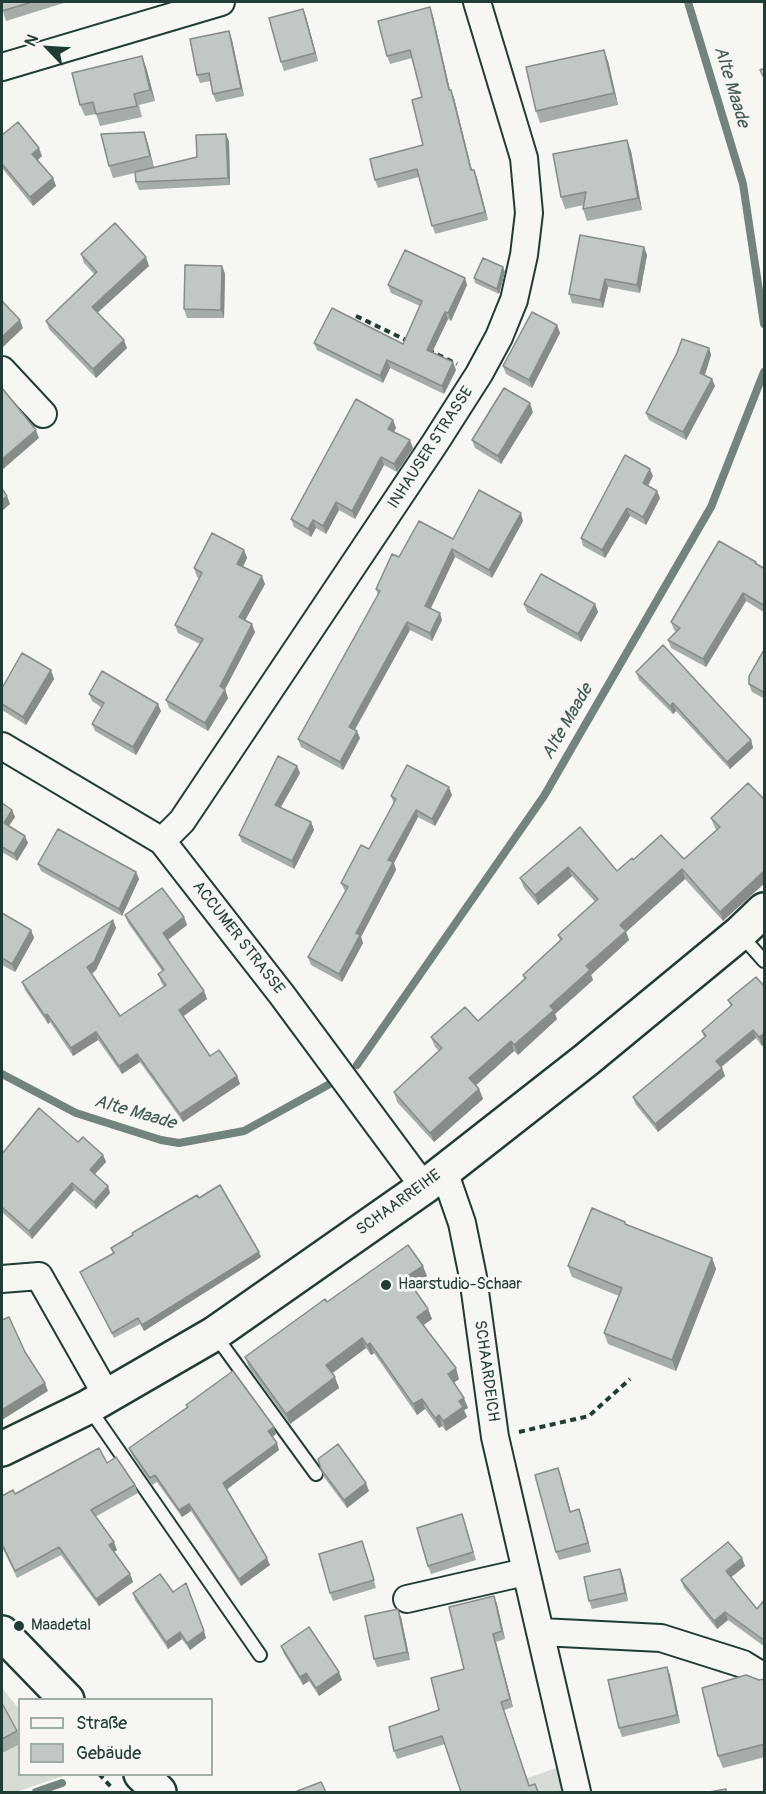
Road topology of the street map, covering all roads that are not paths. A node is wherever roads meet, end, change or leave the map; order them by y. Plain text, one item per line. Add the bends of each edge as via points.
1 (220, 2) edge
2 (477, 2) edge
3 (2, 67) edge
4 (2, 370) edge
5 (43, 414) dead end
6 (2, 747) edge
7 (162, 841) junction
8 (765, 910) edge
9 (740, 933) junction
10 (765, 961) edge
11 (434, 1179) junction
12 (2, 1279) edge
13 (214, 1334) junction
14 (98, 1402) junction
15 (2, 1449) edge
16 (316, 1473) edge
17 (525, 1572) junction
18 (407, 1599) dead end
19 (541, 1632) junction
20 (2, 1633) edge
21 (260, 1655) dead end
22 (765, 1677) edge
23 (65, 1698) edge
24 (143, 1776) edge
25 (159, 1792) edge
26 (577, 1792) edge

1 - 3 street
2 - 7 street, INHAUSER STRASSE via 524,158 529,213 514,300 479,374 435,443 182,821
4 - 5 street
6 - 7 street, ACCUMER STRASSE
7 - 11 street, ACCUMER STRASSE via 282,995
8 - 9 main road, SCHAARREIHE
9 - 10 lane
9 - 11 main road, SCHAARREIHE
11 - 13 main road, SCHAARREIHE
11 - 17 street, SCHAARDEICH via 462,1223 495,1437
12 - 14 street via 39,1276
13 - 14 main road, SCHAARREIHE
13 - 16 lane
14 - 15 main road, SCHAARREIHE
14 - 21 lane
17 - 18 street
17 - 19 street, SCHAARDEICH
19 - 22 street via 661,1638 743,1664
19 - 26 street, SCHAARDEICH
20 - 23 main road
24 - 25 main road

